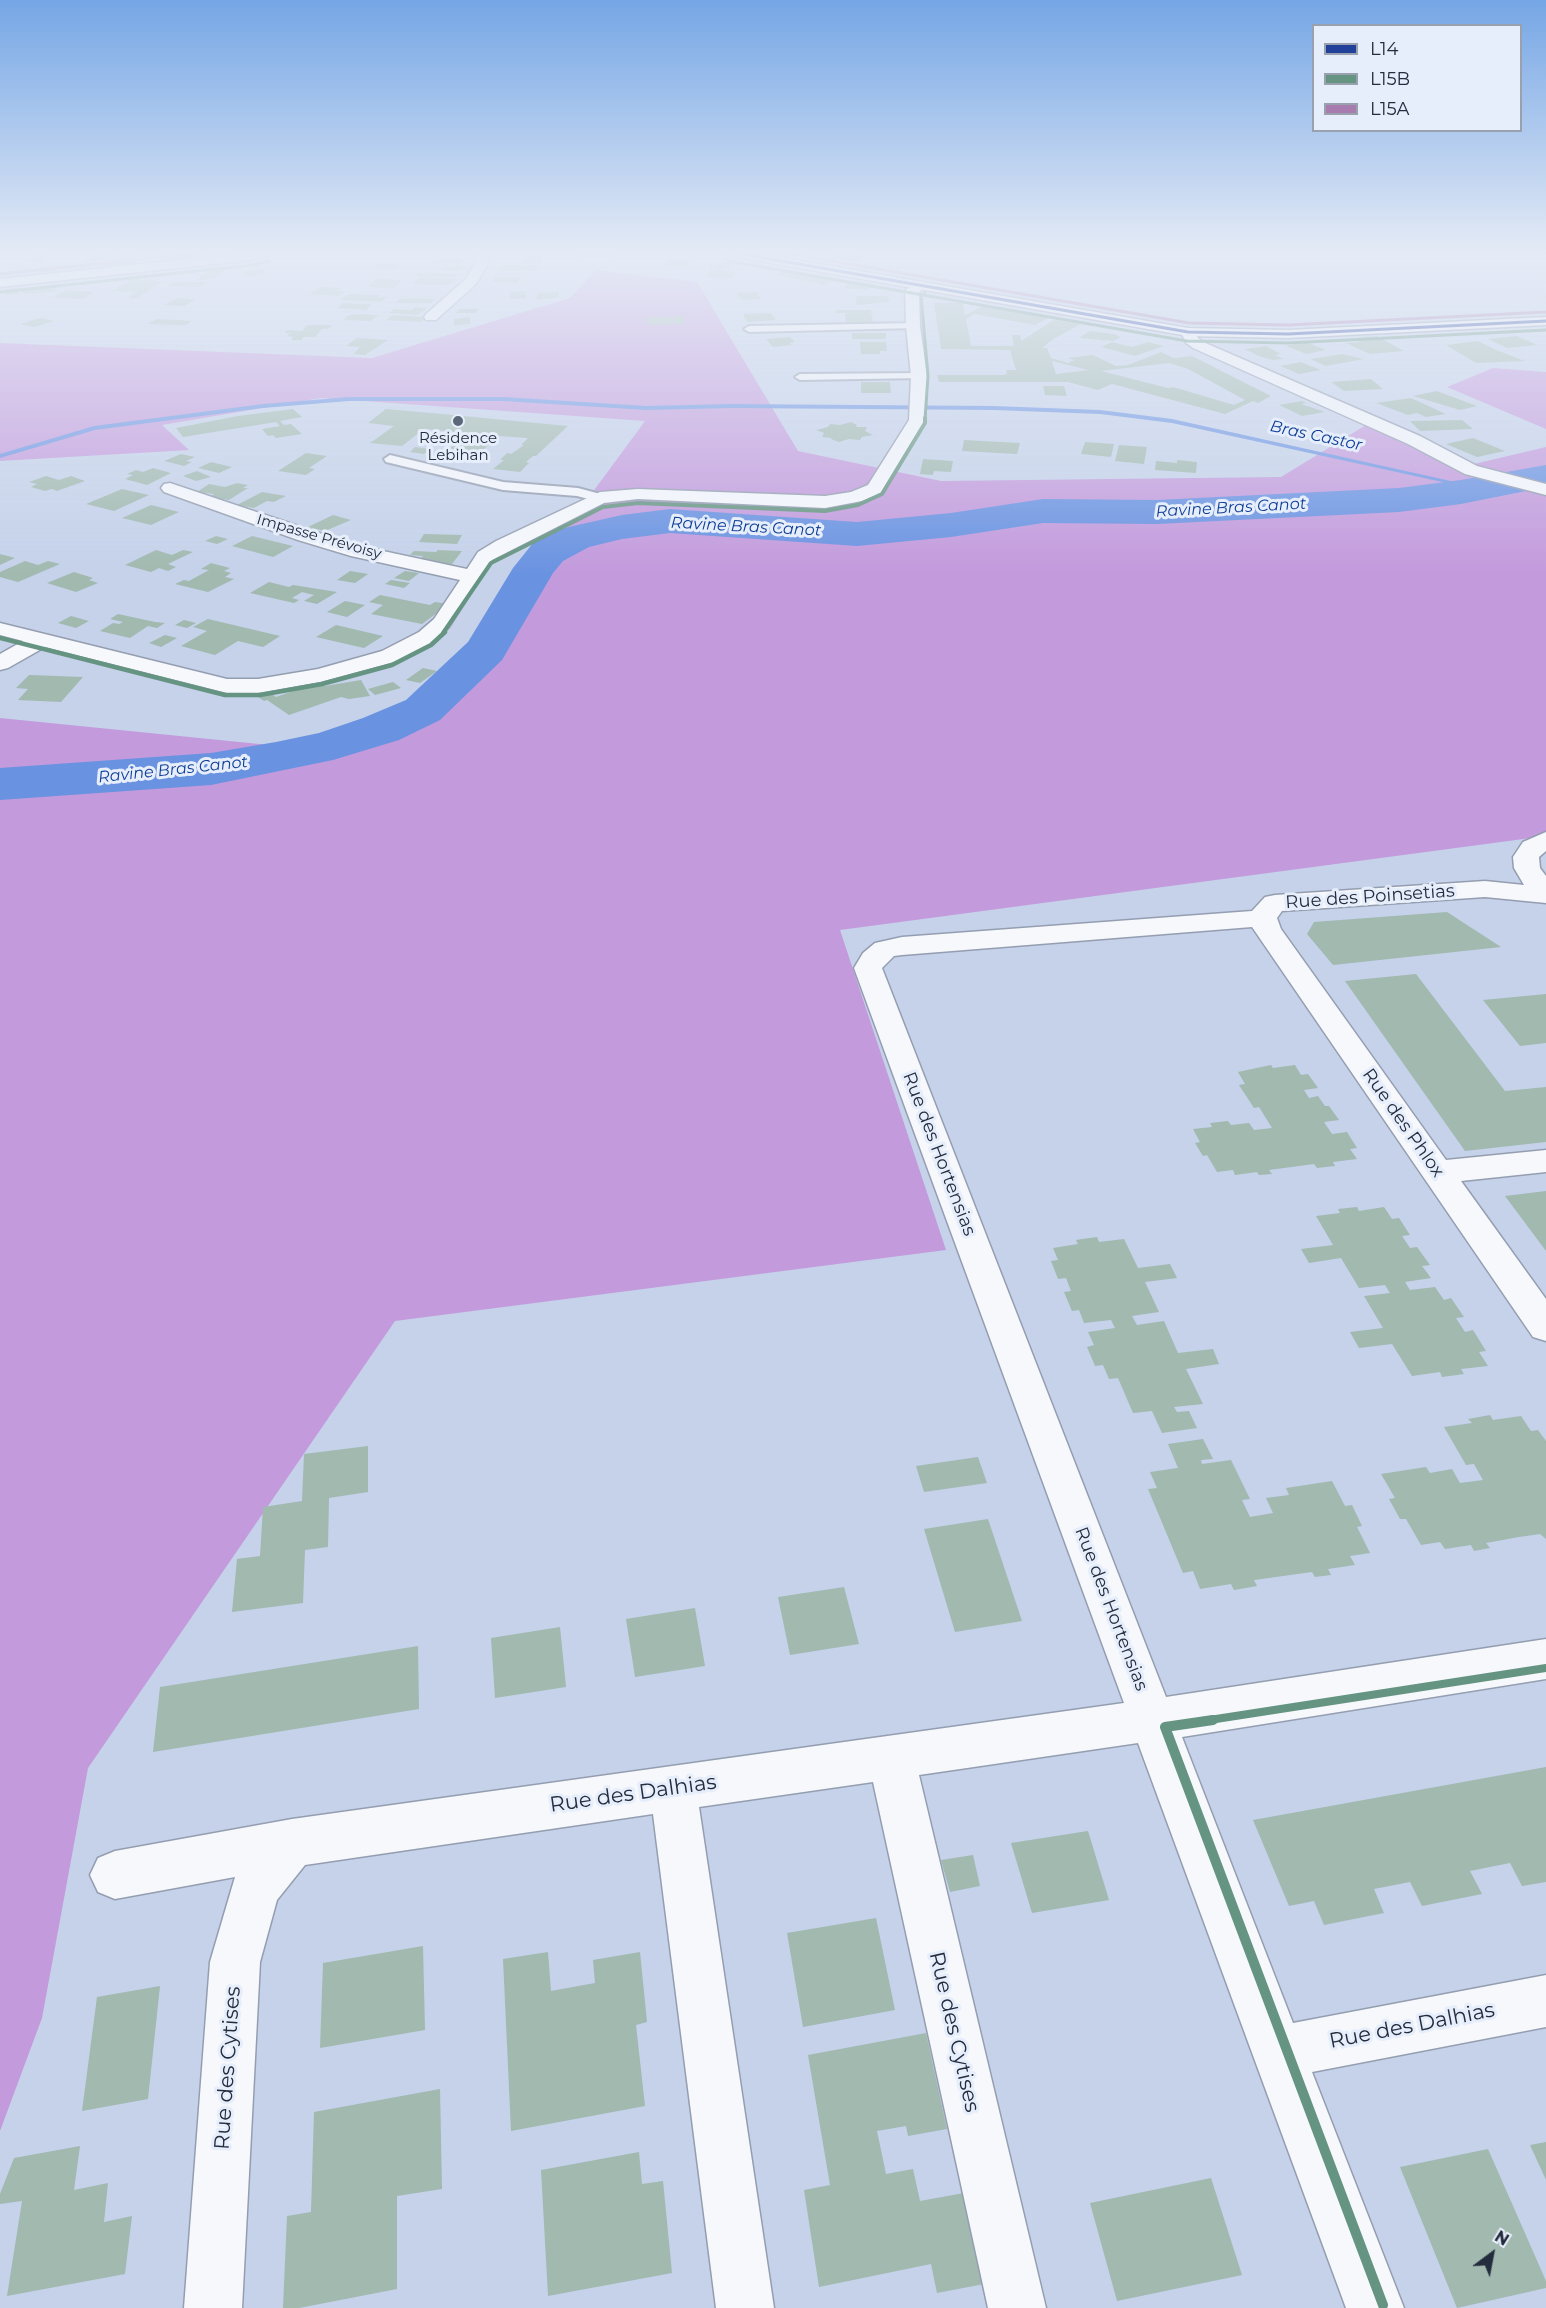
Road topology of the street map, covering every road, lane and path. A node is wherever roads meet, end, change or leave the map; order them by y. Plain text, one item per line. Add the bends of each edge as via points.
1 (918, 360) edge
2 (1231, 360) edge
3 (920, 376) junction
4 (800, 377) dead end
5 (390, 459) dead end
6 (170, 488) dead end
7 (1542, 489) edge
8 (600, 498) junction
9 (471, 576) junction
10 (0, 629) edge
11 (41, 640) junction
12 (0, 663) edge
13 (1546, 840) edge
14 (1527, 868) junction
15 (1485, 889) junction
16 (1546, 893) edge
17 (1263, 918) junction
18 (1546, 1161) edge
19 (1439, 1172) junction
20 (1546, 1327) edge
21 (1546, 1659) edge
22 (1153, 1719) junction
23 (891, 1757) junction
24 (673, 1788) junction
25 (292, 1842) junction
26 (115, 1875) dead end
27 (1546, 2001) edge
28 (1279, 2053) junction
29 (213, 2308) edge
30 (745, 2308) edge
31 (1017, 2308) edge
32 (1375, 2308) edge

1 - 3 street
2 - 7 street via 1414,440 1471,470
3 - 4 lane
3 - 8 street via 917,420 875,489 855,497 825,502 638,494
5 - 8 lane via 503,486 578,492
6 - 9 street, Impasse Prévoisy via 351,550
8 - 9 street via 503,545 485,556
9 - 11 street via 441,623 427,637 400,651 320,675 258,686 227,686
10 - 11 street
11 - 12 street
13 - 14 street via 1532,848 1526,857
14 - 15 street, Rue des Poinsetias
14 - 16 street
15 - 16 street, Rue des Poinsetias
15 - 17 street, Rue des Poinsetias via 1275,903
17 - 19 street, Rue des Phlox
17 - 22 street, Rue des Hortensias via 893,947 873,959 868,968
18 - 19 street
19 - 20 street, Rue des Phlox
21 - 22 street, Rue des Dalhias
22 - 23 street, Rue des Dalhias
22 - 28 street
23 - 24 street, Rue des Dalhias
23 - 31 street, Rue des Cytises
24 - 25 street, Rue des Dalhias
24 - 30 street
25 - 26 street, Rue des Dalhias
25 - 29 street, Rue des Cytises via 256,1887 235,1962
27 - 28 street, Rue des Dalhias via 1340,2038
28 - 32 street

